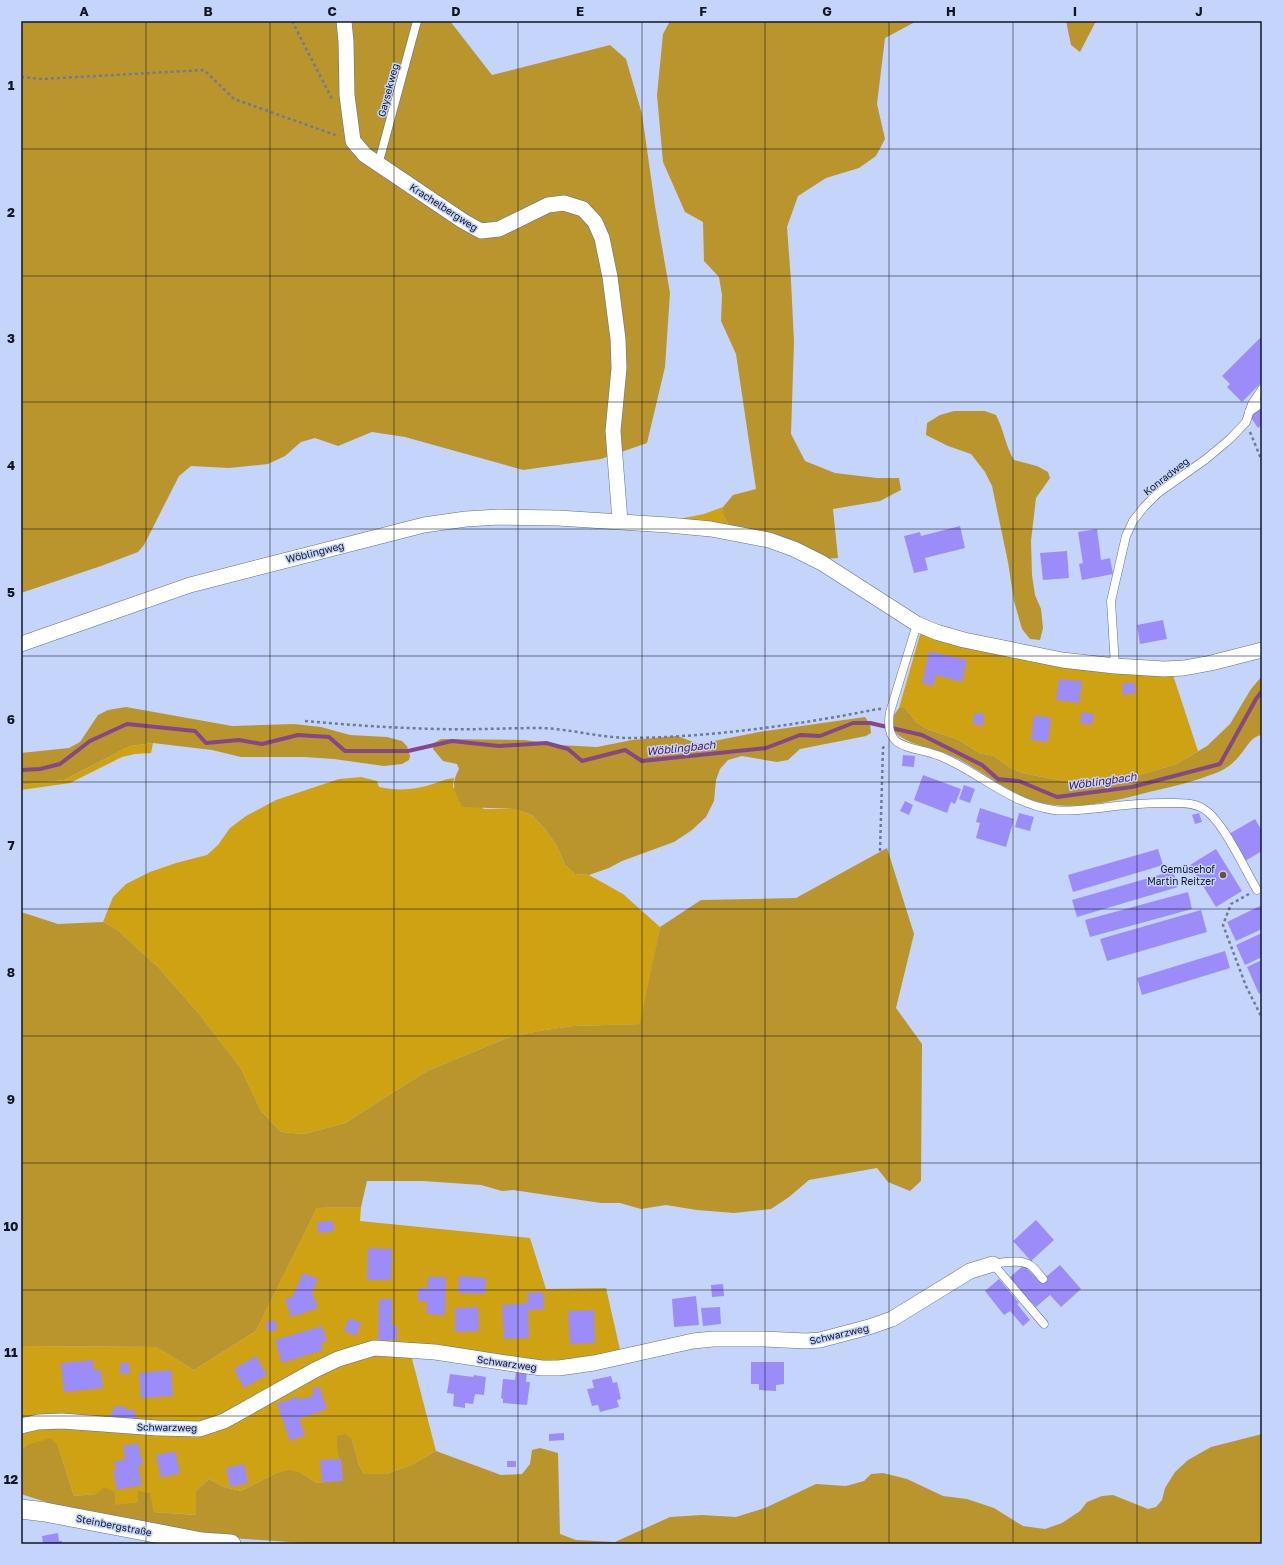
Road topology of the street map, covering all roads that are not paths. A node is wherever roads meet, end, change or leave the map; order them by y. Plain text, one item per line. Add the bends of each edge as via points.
1 (344, 21) edge
2 (417, 21) edge
3 (378, 165) junction
4 (1262, 389) edge
5 (1262, 404) edge
6 (1249, 412) junction
7 (620, 521) junction
8 (917, 624) junction
9 (21, 644) edge
10 (1262, 650) edge
11 (1115, 666) junction
12 (1257, 890) road end
13 (993, 1264) junction
14 (1043, 1279) dead end
15 (1044, 1324) dead end
16 (21, 1426) edge
17 (21, 1509) edge
18 (231, 1544) edge

1 - 3 street, Krachelbergweg via 347,95 354,141
2 - 3 lane, Gaysekweg
3 - 7 street, Krachelbergweg via 482,231 499,229 548,205 564,202 583,209 595,222 602,238 610,277 618,338 619,368 614,431
4 - 6 lane, Konradweg
5 - 6 lane
6 - 11 lane, Konradweg via 1246,422 1230,438 1206,459 1158,493 1133,521 1126,536 1111,601
7 - 8 street, Wöblingweg via 711,529 769,540 822,563
7 - 9 street, Wöblingweg via 499,517 424,526 190,585
8 - 11 street, Wöblingweg via 964,640 1062,660
8 - 12 lane via 888,722 890,735 895,740 951,761 1012,797 1038,807 1076,810 1147,803 1177,803 1202,808 1220,824
10 - 11 street, Wöblingweg via 1184,668
13 - 14 lane via 1026,1263
13 - 15 lane
13 - 16 street, Schwarzweg via 970,1271 892,1319 820,1340 806,1342 713,1339 559,1368 542,1368 435,1352 374,1348 338,1359 224,1421 200,1428 157,1428 62,1421
17 - 18 street, Steinbergstraße via 202,1542

